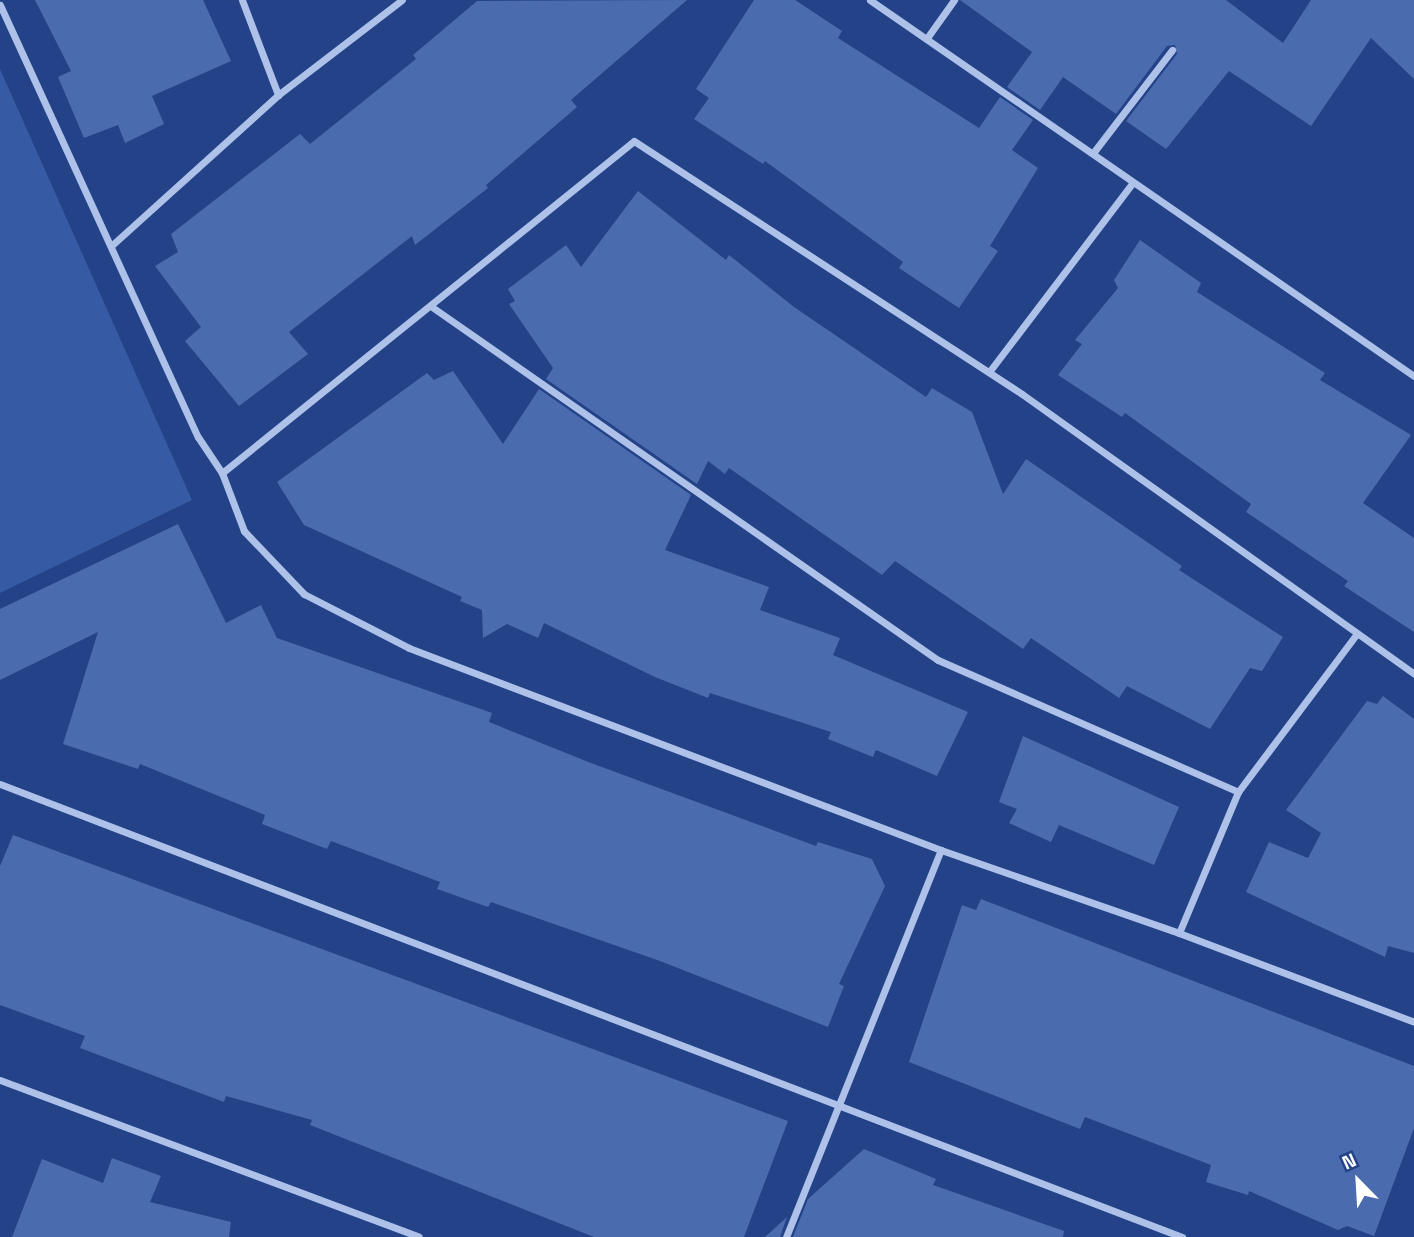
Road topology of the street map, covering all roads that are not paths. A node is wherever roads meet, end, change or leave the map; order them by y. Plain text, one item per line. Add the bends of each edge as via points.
1 (242, 0) edge
2 (402, 0) edge
3 (870, 0) edge
4 (954, 0) edge
5 (0, 5) edge
6 (927, 38) junction
7 (1172, 50) dead end
8 (278, 95) junction
9 (1093, 153) junction
10 (1133, 182) junction
11 (111, 246) junction
12 (432, 307) junction
13 (989, 372) junction
14 (1414, 376) edge
15 (222, 472) junction
16 (1356, 635) junction
17 (1414, 674) edge
18 (0, 784) edge
19 (1238, 792) junction
20 (941, 850) junction
21 (1179, 933) junction
22 (1414, 1023) edge
23 (0, 1080) edge
24 (840, 1104) junction
25 (419, 1237) edge
26 (786, 1237) edge
27 (1182, 1237) edge

1 - 8 street
2 - 8 street
3 - 6 street
4 - 6 street
5 - 11 street
6 - 9 street
7 - 9 street
8 - 11 street
9 - 10 street
10 - 13 street
10 - 14 street
11 - 15 street via 198,437
12 - 13 street via 634,141
12 - 15 street
12 - 19 street via 938,660
13 - 16 street
15 - 20 street via 244,531 304,594 409,648
16 - 17 street
16 - 19 street
18 - 24 street
19 - 21 street
20 - 21 street
20 - 24 street
21 - 22 street
23 - 25 street
24 - 26 street
24 - 27 street

